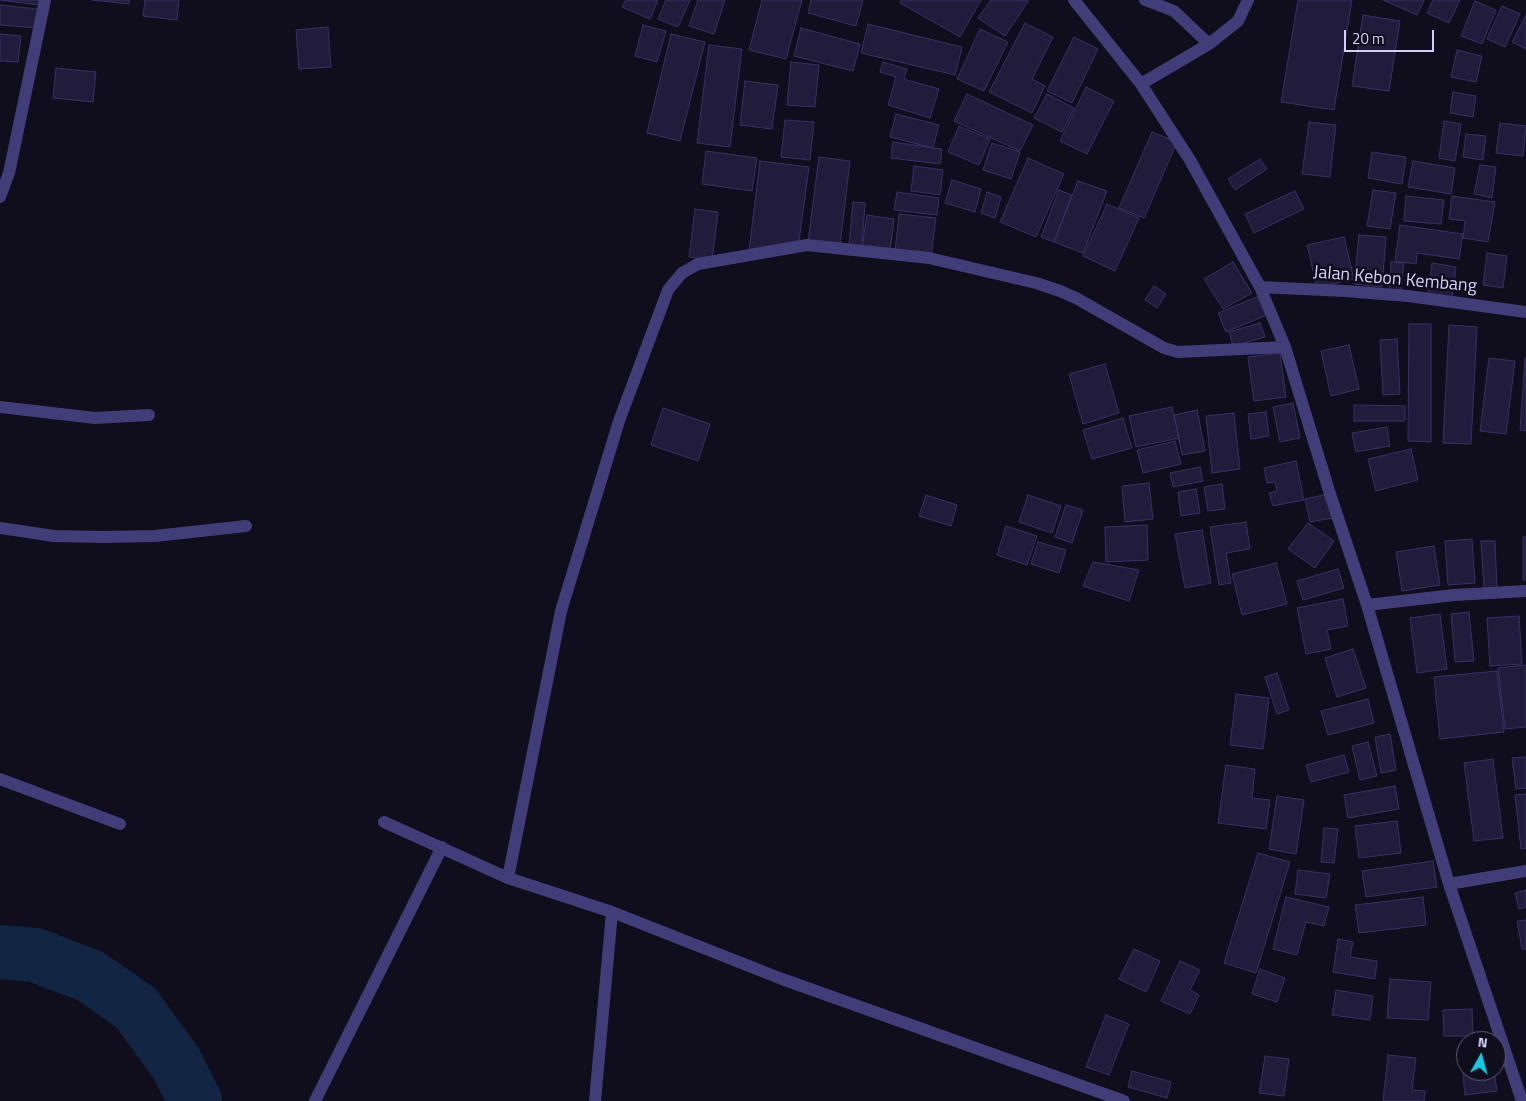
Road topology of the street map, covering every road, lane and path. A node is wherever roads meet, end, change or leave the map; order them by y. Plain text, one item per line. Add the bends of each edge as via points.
1 (45, 0) edge
2 (1074, 0) edge
3 (1145, 0) edge
4 (1248, 0) edge
5 (1209, 44) junction
6 (1141, 84) junction
7 (0, 197) edge
8 (1260, 287) junction
9 (1526, 312) edge
10 (1285, 347) junction
11 (0, 407) edge
12 (148, 416) dead end
13 (246, 526) dead end
14 (0, 528) edge
15 (1526, 591) edge
16 (1367, 605) junction
17 (0, 779) edge
18 (384, 822) dead end
19 (120, 824) dead end
20 (442, 847) junction
21 (1526, 871) edge
22 (508, 878) junction
23 (1449, 884) junction
24 (612, 912) junction
25 (1522, 1087) edge
26 (315, 1101) edge
27 (595, 1101) edge
28 (1124, 1101) edge
29 (1522, 1101) edge

1 - 7 street via 9,173
2 - 6 street
3 - 5 street via 1174,11
4 - 5 street via 1238,21
5 - 6 street
6 - 8 street via 1190,160
8 - 9 street, Jalan Kebon Kembang via 1408,296
8 - 10 street
10 - 16 street
10 - 22 street via 1178,352 1164,348 1060,291 1036,282 929,258 807,245 698,264 682,273 668,290 619,421 561,611
11 - 12 street via 95,418
13 - 14 street via 155,536 103,537 54,536
15 - 16 street
16 - 23 street
17 - 19 street
18 - 20 street
20 - 22 street
20 - 26 street
21 - 23 street
22 - 24 street
23 - 25 street
24 - 27 street
24 - 28 street via 782,979
25 - 29 street

